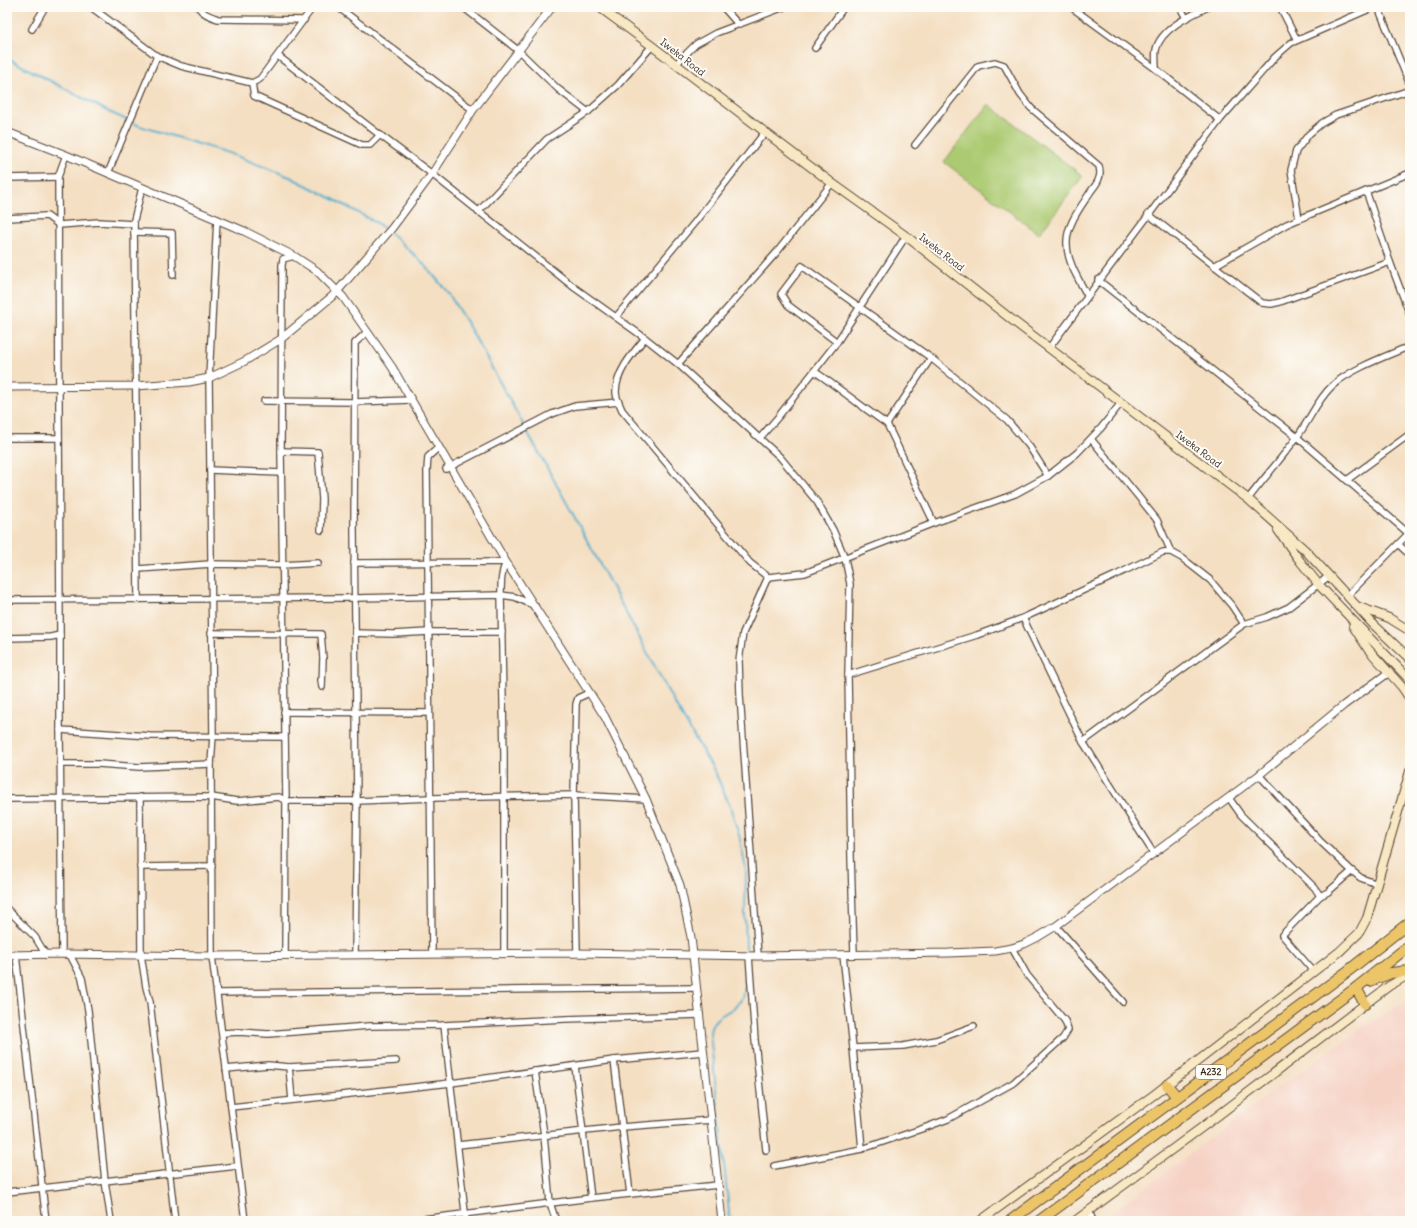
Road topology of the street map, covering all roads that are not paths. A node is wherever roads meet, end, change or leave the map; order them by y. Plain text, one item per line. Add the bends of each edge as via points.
1 (45, 7) edge
2 (91, 7) edge
3 (198, 7) edge
4 (313, 7) edge
5 (338, 7) edge
6 (463, 7) edge
7 (552, 7) edge
8 (599, 7) edge
9 (723, 7) edge
10 (784, 7) edge
11 (844, 7) edge
12 (1071, 7) edge
13 (1180, 7) edge
14 (1208, 7) edge
15 (1280, 7) edge
16 (1374, 7) edge
17 (1378, 7) edge
18 (1186, 18) junction
19 (304, 20) junction
20 (738, 24) junction
21 (32, 29) dead end
22 (1297, 40) junction
23 (652, 46) junction
24 (816, 48) dead end
25 (519, 51) junction
26 (158, 56) junction
27 (278, 56) junction
28 (676, 64) junction
29 (1156, 69) junction
30 (252, 83) junction
31 (1410, 85) edge
32 (1410, 90) edge
33 (473, 110) junction
34 (588, 112) junction
35 (1220, 120) junction
36 (7, 132) edge
37 (765, 132) junction
38 (380, 135) junction
39 (915, 145) dead end
40 (66, 155) junction
41 (108, 173) junction
42 (1410, 173) edge
43 (432, 174) junction
44 (7, 178) edge
45 (58, 178) junction
46 (832, 183) junction
47 (142, 188) junction
48 (1366, 191) junction
49 (478, 212) junction
50 (1148, 214) junction
51 (7, 218) edge
52 (217, 219) junction
53 (1299, 219) junction
54 (134, 224) junction
55 (59, 225) junction
56 (134, 232) junction
57 (906, 236) junction
58 (294, 256) junction
59 (1390, 262) junction
60 (1214, 266) junction
61 (173, 275) dead end
62 (1098, 280) junction
63 (337, 291) junction
64 (1087, 295) junction
65 (859, 307) junction
66 (1410, 315) edge
67 (616, 317) junction
68 (367, 332) junction
69 (645, 338) junction
70 (281, 339) junction
71 (837, 342) junction
72 (1410, 346) edge
73 (1049, 348) junction
74 (931, 358) junction
75 (678, 364) junction
76 (814, 371) junction
77 (209, 378) junction
78 (136, 386) junction
79 (7, 387) edge
80 (58, 387) junction
81 (281, 400) junction
82 (411, 400) junction
83 (264, 401) dead end
84 (354, 402) junction
85 (619, 402) junction
86 (1121, 403) junction
87 (887, 424) junction
88 (1410, 434) edge
89 (1297, 437) junction
90 (7, 438) edge
91 (58, 438) junction
92 (760, 438) junction
93 (1091, 439) junction
94 (439, 447) junction
95 (281, 451) junction
96 (448, 468) junction
97 (210, 470) junction
98 (281, 473) junction
99 (1048, 476) junction
100 (1347, 480) junction
101 (1248, 499) junction
102 (1269, 518) junction
103 (934, 523) junction
104 (321, 530) dead end
105 (1409, 533) edge
106 (1398, 544) junction
107 (1171, 552) junction
108 (1410, 555) edge
109 (845, 558) junction
110 (428, 562) junction
111 (506, 562) junction
112 (354, 563) junction
113 (211, 564) junction
114 (318, 564) dead end
115 (282, 565) junction
116 (138, 569) junction
117 (1329, 576) junction
118 (768, 578) junction
119 (1319, 585) junction
120 (501, 595) junction
121 (1347, 596) junction
122 (282, 597) junction
123 (429, 597) junction
124 (138, 598) junction
125 (211, 598) junction
126 (355, 598) junction
127 (7, 600) edge
128 (60, 600) junction
129 (535, 606) junction
130 (1356, 606) junction
131 (1348, 616) junction
132 (1023, 618) junction
133 (1244, 624) junction
134 (1410, 631) edge
135 (429, 632) junction
136 (502, 632) junction
137 (211, 633) junction
138 (283, 633) junction
139 (355, 633) junction
140 (60, 635) junction
141 (7, 638) edge
142 (1410, 659) edge
143 (1388, 673) junction
144 (848, 675) junction
145 (321, 680) dead end
146 (1410, 680) edge
147 (589, 694) junction
148 (1410, 699) edge
149 (284, 712) junction
150 (429, 713) junction
151 (356, 714) junction
152 (60, 730) junction
153 (213, 736) junction
154 (284, 737) junction
155 (1083, 742) junction
156 (60, 764) junction
157 (211, 764) junction
158 (1410, 771) edge
159 (1260, 775) junction
160 (574, 795) junction
161 (503, 796) junction
162 (140, 797) junction
163 (211, 797) junction
164 (7, 798) edge
165 (60, 798) junction
166 (431, 798) junction
167 (1229, 798) junction
168 (646, 799) junction
169 (286, 801) junction
170 (357, 801) junction
171 (1154, 854) junction
172 (212, 866) junction
173 (140, 867) junction
174 (1352, 872) junction
175 (1378, 884) junction
176 (1320, 896) junction
177 (7, 909) edge
178 (1410, 922) edge
179 (1056, 926) junction
180 (1410, 945) edge
181 (1012, 948) junction
182 (504, 953) junction
183 (577, 953) junction
184 (62, 954) junction
185 (70, 954) junction
186 (432, 954) junction
187 (854, 954) junction
188 (7, 955) edge
189 (16, 955) junction
190 (46, 955) junction
191 (140, 955) junction
192 (285, 955) junction
193 (355, 955) junction
194 (693, 955) junction
195 (843, 955) junction
196 (212, 956) junction
197 (749, 956) junction
198 (758, 956) junction
199 (1314, 972) junction
200 (1410, 972) edge
201 (1358, 987) junction
202 (697, 988) junction
203 (217, 993) junction
204 (1123, 1002) dead end
205 (1365, 1004) junction
206 (700, 1015) junction
207 (444, 1025) junction
208 (974, 1026) dead end
209 (222, 1033) junction
210 (853, 1048) junction
211 (703, 1052) junction
212 (614, 1060) junction
213 (396, 1061) dead end
214 (575, 1066) junction
215 (289, 1067) junction
216 (226, 1068) junction
217 (535, 1071) junction
218 (451, 1083) junction
219 (1167, 1085) junction
220 (1177, 1097) junction
221 (292, 1100) junction
222 (231, 1106) junction
223 (711, 1120) junction
224 (622, 1126) junction
225 (582, 1131) junction
226 (544, 1135) junction
227 (458, 1145) junction
228 (862, 1148) junction
229 (766, 1150) dead end
230 (237, 1166) junction
231 (774, 1166) dead end
232 (169, 1174) junction
233 (105, 1181) junction
234 (718, 1186) junction
235 (42, 1188) junction
236 (7, 1192) edge
237 (630, 1194) junction
238 (591, 1198) junction
239 (550, 1203) junction
240 (1088, 1211) junction
241 (465, 1214) junction
242 (46, 1221) edge
243 (111, 1221) edge
244 (175, 1221) edge
245 (245, 1221) edge
246 (407, 1221) edge
247 (466, 1221) edge
248 (556, 1221) edge
249 (722, 1221) edge
250 (980, 1221) edge
251 (1010, 1221) edge
252 (1039, 1221) edge
253 (1075, 1221) edge
254 (1093, 1221) edge

1 - 21 street
2 - 26 street
3 - 19 street via 207,15 218,19
4 - 19 street
5 - 33 street
6 - 25 street
7 - 25 street
8 - 23 main road, Iweka Road
9 - 20 street
10 - 20 street
11 - 24 street
12 - 29 street
13 - 18 street
14 - 18 street
15 - 22 street
16 - 22 street
17 - 31 street
18 - 29 street via 1170,29 1158,42
19 - 27 street
20 - 28 street via 696,44
22 - 35 street via 1275,57
23 - 28 main road, Iweka Road
23 - 34 street via 618,85
25 - 33 street
25 - 34 street
26 - 30 street via 181,66
26 - 41 street
27 - 30 street via 260,79
27 - 38 street
28 - 37 main road, Iweka Road
29 - 35 street
30 - 38 street via 254,96 362,145 370,145
32 - 53 street via 1336,115 1309,134 1296,151 1291,170
33 - 43 street
34 - 49 street via 547,139
35 - 50 street
36 - 40 street
37 - 46 main road, Iweka Road
37 - 67 street
38 - 43 street
39 - 64 street via 978,66 995,62 1004,65 1031,108 1099,166 1099,180 1080,208 1068,232 1066,246 1073,269
40 - 41 street
40 - 45 street
41 - 47 street
42 - 48 street
43 - 49 street
43 - 63 street via 386,236
44 - 45 street
45 - 55 street
46 - 57 main road, Iweka Road
46 - 75 street via 777,252
47 - 52 street
47 - 54 street
48 - 53 street
48 - 59 street
49 - 67 street
50 - 60 street
50 - 62 street
51 - 55 street via 47,216
52 - 58 street
52 - 77 street
53 - 60 street
54 - 55 street via 99,222
54 - 56 street
55 - 80 street
56 - 61 street via 172,233
56 - 78 street
57 - 65 street
57 - 73 main road, Iweka Road
58 - 63 street via 317,271
58 - 70 street via 283,259 282,265
59 - 60 street via 1271,304 1262,303
59 - 66 street
62 - 64 street
62 - 89 street
63 - 68 street
63 - 70 street
64 - 73 street
65 - 71 street
65 - 71 street via 802,266 781,294 788,305
65 - 74 street
67 - 69 street
68 - 82 street
68 - 84 street via 355,343
69 - 75 street
69 - 85 street via 624,366 616,393
70 - 77 street via 245,361
70 - 81 street
71 - 76 street
72 - 89 street via 1339,380 1326,392
73 - 86 main road, Iweka Road
74 - 87 street
74 - 99 street via 1007,420 1029,446
75 - 92 street
76 - 87 street
76 - 92 street
77 - 78 street
77 - 97 street
78 - 80 street
78 - 116 street
79 - 80 street
80 - 91 street
81 - 83 street
81 - 84 street
81 - 95 street
82 - 84 street
82 - 94 street
84 - 112 street
85 - 96 street via 576,406 552,414
85 - 118 street via 622,410 750,563
86 - 93 street
86 - 101 main road, Iweka Road
87 - 103 street
88 - 100 street
89 - 100 street
89 - 101 street
90 - 91 street
91 - 128 street
92 - 109 street via 780,457 817,502 834,530
93 - 99 street
93 - 107 street via 1157,520
94 - 96 street
94 - 110 street via 428,457
95 - 98 street
95 - 104 street via 318,452 322,499
96 - 111 street
97 - 98 street
97 - 113 street
98 - 115 street
99 - 103 street via 1015,494
100 - 105 street
101 - 102 main road, Iweka Road
102 - 117 main road via 1305,550
102 - 119 main road
103 - 109 street
105 - 106 street
106 - 108 street
106 - 121 street
107 - 132 street via 1163,552
107 - 133 street via 1210,580
109 - 118 street via 805,572
109 - 144 street via 850,584
110 - 111 street
110 - 112 street
110 - 123 street
111 - 120 street via 501,578
111 - 129 street
112 - 126 street
113 - 115 street
113 - 116 street
113 - 125 street
114 - 115 street
115 - 122 street
116 - 124 street
117 - 119 street
117 - 121 main road
118 - 198 street via 743,633 739,660
119 - 131 main road
119 - 133 street via 1288,607
120 - 123 street
120 - 129 street via 515,597
120 - 136 street
121 - 130 main road
122 - 125 street
122 - 126 street
122 - 138 street
123 - 126 street
123 - 135 street
124 - 125 street
124 - 128 street
125 - 137 street
126 - 139 street
127 - 128 street
128 - 140 street
129 - 147 street
130 - 134 main road via 1389,618
130 - 142 main road
131 - 143 main road via 1362,642
131 - 146 main road
132 - 144 street
132 - 155 street
133 - 155 street
135 - 136 street
135 - 139 street
135 - 150 street
136 - 161 street
137 - 138 street
137 - 153 street
138 - 145 street via 320,634 323,658 322,687
138 - 149 street
139 - 151 street
140 - 141 street via 51,638
140 - 152 street
143 - 148 main road
143 - 159 street
144 - 187 street
147 - 160 street via 578,698 576,704
147 - 168 street via 605,717
149 - 151 street
149 - 154 street
150 - 151 street
150 - 166 street
151 - 170 street
152 - 153 street via 150,736
152 - 156 street
153 - 154 street
153 - 157 street
154 - 169 street
155 - 171 street
156 - 157 street via 139,767
156 - 165 street
157 - 163 street
158 - 175 main road
159 - 167 street
159 - 174 street
160 - 161 street
160 - 168 street
160 - 183 street
161 - 166 street
161 - 182 street
162 - 163 street
162 - 165 street
162 - 173 street
163 - 169 street via 237,801 279,797
163 - 172 street
164 - 165 street
165 - 184 street
166 - 170 street
166 - 186 street
167 - 171 street
167 - 176 street via 1241,815 1315,888
168 - 194 street via 680,885
169 - 170 street
169 - 192 street
170 - 193 street
171 - 179 street
172 - 173 street
172 - 196 street
173 - 191 street
174 - 175 street
174 - 176 street
175 - 199 main road via 1360,933
176 - 199 street via 1282,935
177 - 190 street via 35,936
178 - 220 highway, A232
179 - 181 street via 1038,938
179 - 204 street
180 - 201 highway, A232
181 - 187 street via 949,953
181 - 228 street via 1027,975 1066,1021 1068,1030 1063,1038 1013,1083 978,1103 948,1119
182 - 183 street
182 - 186 street
183 - 194 street
184 - 185 street
184 - 190 street
185 - 191 street
185 - 233 street via 82,978 88,1010
186 - 193 street
187 - 195 street
188 - 189 street
189 - 190 street
189 - 235 street
191 - 196 street
191 - 232 street via 150,1002
192 - 193 street
192 - 196 street
194 - 197 street
194 - 202 street
195 - 198 street
195 - 210 street
196 - 203 street
197 - 198 street
197 - 229 street via 754,1040
199 - 219 main road
200 - 201 highway via 1391,973
200 - 205 main road
201 - 205 highway
201 - 252 highway, A232
202 - 203 street
202 - 206 street
203 - 209 street
205 - 240 main road
206 - 207 street
206 - 211 street
207 - 209 street via 369,1026 268,1034
207 - 218 street
208 - 210 street via 936,1040 903,1046
209 - 216 street
210 - 228 street
211 - 212 street
211 - 223 street
212 - 214 street
212 - 224 street
213 - 215 street
214 - 217 street
214 - 225 street
215 - 216 street via 268,1065
215 - 221 street
216 - 222 street
217 - 218 street
217 - 226 street
218 - 221 street
218 - 227 street
219 - 220 highway
219 - 250 main road
220 - 251 highway, A232
221 - 222 street
222 - 230 street
223 - 224 street
223 - 234 street
224 - 225 street
224 - 237 street
225 - 226 street
225 - 238 street
226 - 227 street
226 - 239 street
227 - 241 street
228 - 231 street
230 - 232 street
230 - 245 street
232 - 233 street
232 - 244 street
233 - 235 street
233 - 243 street
234 - 237 street
234 - 249 street
235 - 236 street
235 - 242 street
237 - 238 street
238 - 239 street
239 - 241 street
239 - 248 street
240 - 253 main road
240 - 254 street
241 - 246 street
241 - 247 street

